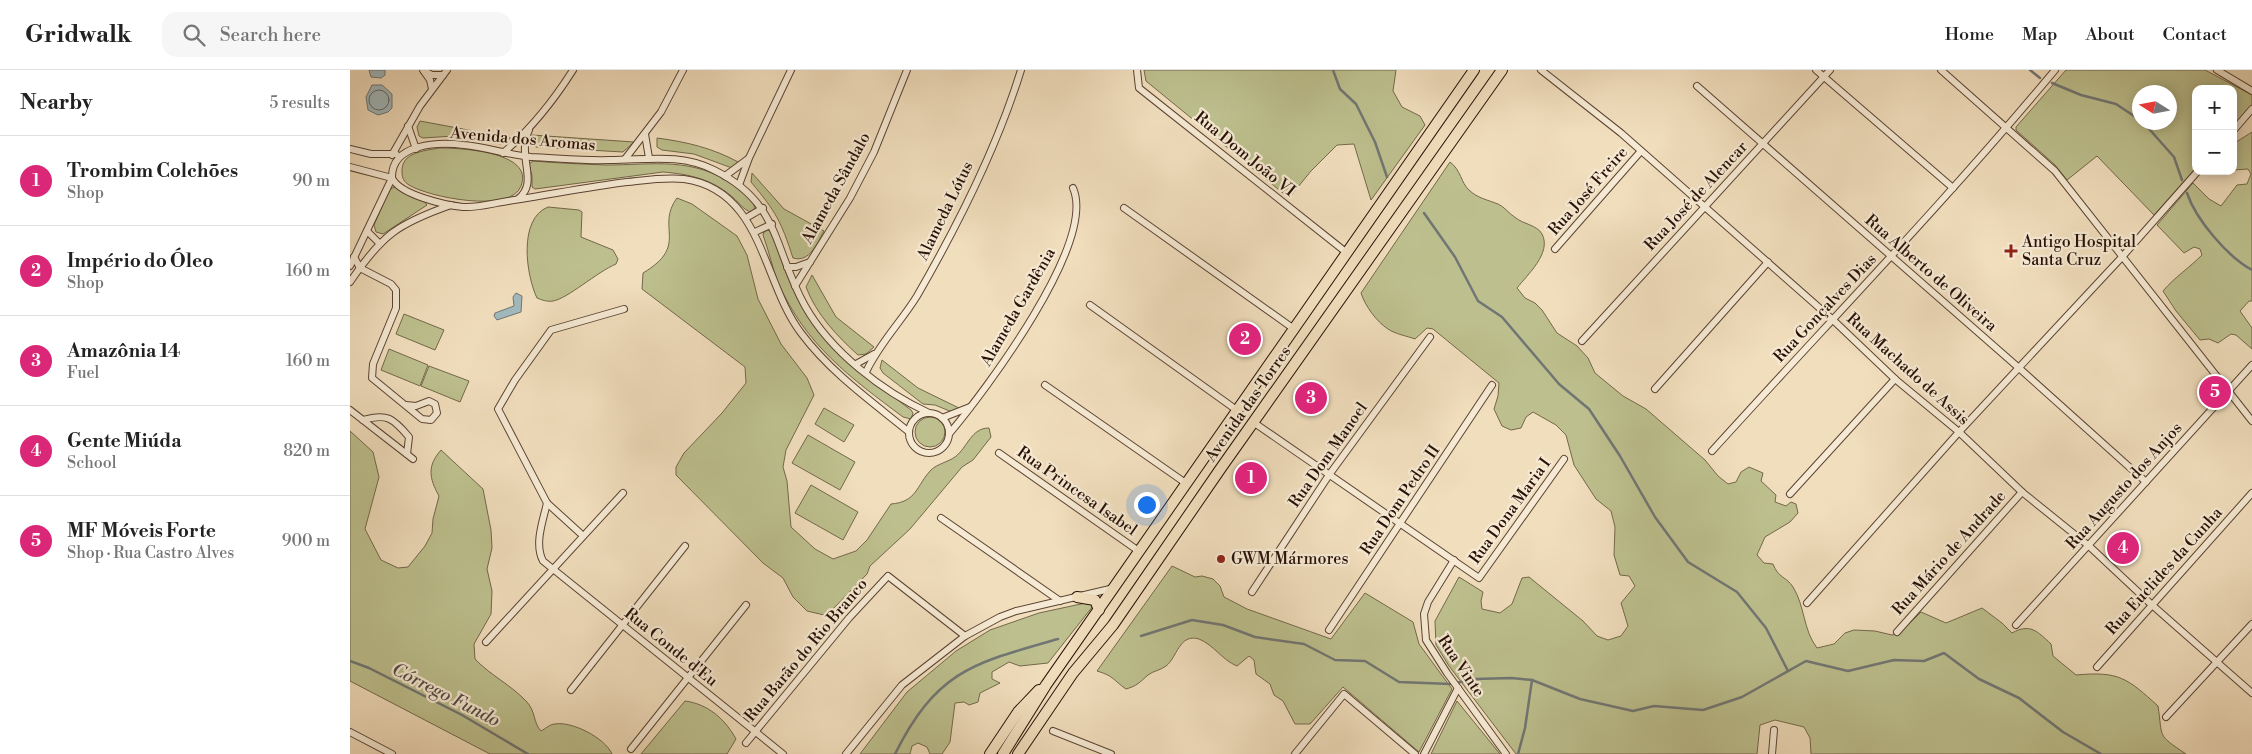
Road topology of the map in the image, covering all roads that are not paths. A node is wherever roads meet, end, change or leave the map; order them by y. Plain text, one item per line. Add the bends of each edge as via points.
1 (423, 70) edge
2 (572, 70) edge
3 (683, 70) edge
4 (791, 70) edge
5 (907, 70) edge
6 (1021, 70) edge
7 (1137, 70) edge
8 (1474, 70) edge
9 (1502, 70) edge
10 (1540, 70) edge
11 (1816, 70) edge
12 (1830, 70) edge
13 (1941, 70) edge
14 (2055, 70) edge
15 (2217, 70) edge
16 (445, 73) edge
17 (1824, 77) junction
18 (1697, 86) dead end
19 (432, 89) junction
20 (2252, 91) edge
21 (2252, 109) edge
22 (532, 124) junction
23 (408, 126) junction
24 (2007, 127) junction
25 (2234, 130) edge
26 (645, 134) junction
27 (1763, 144) junction
28 (350, 149) edge
29 (416, 149) junction
30 (1641, 150) junction
31 (403, 153) junction
32 (503, 153) junction
33 (392, 155) junction
34 (524, 156) junction
35 (650, 158) junction
36 (749, 158) junction
37 (625, 160) junction
38 (350, 166) edge
39 (2194, 175) edge
40 (725, 176) junction
41 (392, 178) junction
42 (739, 185) junction
43 (1073, 188) dead end
44 (1953, 188) junction
45 (518, 199) junction
46 (453, 205) junction
47 (1704, 207) junction
48 (762, 208) junction
49 (1124, 208) dead end
50 (746, 218) junction
51 (772, 224) junction
52 (366, 231) junction
53 (755, 232) junction
54 (380, 243) junction
55 (1555, 249) dead end
56 (1347, 254) junction
57 (354, 257) junction
58 (2122, 257) junction
59 (1891, 258) junction
60 (365, 260) junction
61 (810, 262) junction
62 (1768, 262) junction
63 (350, 266) edge
64 (787, 266) junction
65 (360, 268) junction
66 (374, 274) junction
67 (350, 282) edge
68 (795, 286) junction
69 (1090, 305) dead end
70 (624, 309) dead end
71 (1832, 319) junction
72 (1294, 329) junction
73 (1430, 338) dead end
74 (1582, 341) dead end
75 (875, 354) junction
76 (856, 364) junction
77 (2252, 365) edge
78 (2019, 368) junction
79 (866, 372) junction
80 (1895, 379) junction
81 (1045, 385) dead end
82 (1492, 385) dead end
83 (1655, 389) dead end
84 (2228, 392) junction
85 (406, 405) junction
86 (973, 405) junction
87 (350, 410) edge
88 (1238, 411) junction
89 (929, 413) junction
90 (942, 418) junction
91 (363, 420) junction
92 (2252, 421) edge
93 (1253, 422) junction
94 (909, 432) junction
95 (1958, 432) junction
96 (949, 434) junction
97 (1220, 436) junction
98 (1712, 451) dead end
99 (999, 453) dead end
100 (407, 454) junction
101 (413, 459) dead end
102 (1564, 459) dead end
103 (1221, 468) junction
104 (1329, 475) junction
105 (2146, 482) junction
106 (1186, 484) junction
107 (2022, 492) junction
108 (2252, 492) edge
109 (623, 493) dead end
110 (1790, 494) dead end
111 (547, 503) junction
112 (941, 518) dead end
113 (1400, 524) junction
114 (580, 533) dead end
115 (685, 546) dead end
116 (2089, 546) junction
117 (1140, 552) junction
118 (1454, 560) junction
119 (552, 569) junction
120 (1115, 588) junction
121 (1252, 592) dead end
122 (1077, 597) junction
123 (1060, 601) junction
124 (1807, 603) dead end
125 (746, 606) dead end
126 (2152, 606) junction
127 (1099, 610) junction
128 (2252, 624) edge
129 (621, 625) junction
130 (1113, 625) junction
131 (2016, 625) dead end
132 (1329, 630) dead end
133 (1897, 632) dead end
134 (965, 636) junction
135 (486, 642) dead end
136 (2217, 661) junction
137 (2097, 667) dead end
138 (688, 678) junction
139 (1046, 685) junction
140 (1457, 687) junction
141 (571, 690) dead end
142 (2252, 693) edge
143 (2166, 717) dead end
144 (1774, 730) dead end
145 (755, 731) junction
146 (1053, 731) dead end
147 (350, 732) edge
148 (746, 743) dead end
149 (631, 749) dead end
150 (1504, 753) edge
151 (392, 754) edge
152 (783, 754) edge
153 (846, 754) edge
154 (990, 754) edge
155 (1003, 754) edge
156 (1018, 754) edge
157 (1026, 754) edge
158 (1111, 754) edge
159 (1295, 754) edge
160 (1415, 754) edge
161 (1424, 754) edge
162 (1772, 754) edge

1 - 16 street via 432,75
1 - 19 street
2 - 22 street
3 - 26 street via 661,112
4 - 36 street
5 - 61 street, Alameda Sândalo via 874,152
6 - 75 street, Alameda Lótus via 987,156 941,255 913,302
7 - 56 street, Rua Dom João VI via 1139,88
8 - 56 main road, Avenida das Torres
9 - 93 main road, Avenida das Torres
10 - 30 street, Rua Machado de Assis
11 - 17 street
12 - 17 street, Rua José de Alencar
13 - 24 street
14 - 24 street, Rua Gonçalves Dias
15 - 20 street
16 - 19 street
17 - 27 street, Rua José de Alencar
17 - 44 street
18 - 27 street, Rua Alberto de Oliveira
19 - 23 street
21 - 25 street
22 - 32 street
22 - 34 street via 526,136
23 - 29 street
23 - 33 street
24 - 44 street, Rua Gonçalves Dias
24 - 58 street via 2055,171
26 - 35 street
26 - 37 street
27 - 47 street, Rua José de Alencar
27 - 59 street, Rua Alberto de Oliveira
28 - 33 street, Avenida dos Aromas
29 - 31 street, Avenida dos Aromas
29 - 32 street, Avenida dos Aromas via 453,144
30 - 47 street, Rua Machado de Assis
30 - 55 street, Rua José Freire
31 - 33 street, Avenida dos Aromas
31 - 41 street via 395,164
32 - 34 street, Avenida dos Aromas
34 - 37 street, Avenida dos Aromas
34 - 45 street via 528,184
35 - 37 street, Avenida dos Aromas
35 - 40 street, Avenida dos Aromas via 696,163
36 - 40 street
36 - 42 street
38 - 41 street
39 - 58 street
40 - 42 street, Avenida dos Aromas
41 - 46 street via 396,184 421,197
41 - 52 street
42 - 48 street, Avenida dos Aromas
43 - 86 street, Alameda Gardênia via 1078,208 1060,265 1033,316
44 - 59 street, Rua Gonçalves Dias
45 - 46 street via 470,206
45 - 50 street via 635,181 684,179 719,193
46 - 54 street via 417,217
47 - 62 street, Rua Machado de Assis
47 - 74 street, Rua José de Alencar
48 - 50 street
48 - 51 street, Avenida dos Aromas
49 - 72 street
50 - 53 street
51 - 53 street
51 - 64 street, Avenida dos Aromas
52 - 54 street
52 - 57 street
53 - 94 street via 779,296 802,335 850,386
54 - 60 street
56 - 72 main road, Avenida das Torres
57 - 63 street
57 - 65 street
58 - 78 street
58 - 84 street
59 - 71 street, Rua Gonçalves Dias
59 - 78 street, Rua Alberto de Oliveira
60 - 65 street
60 - 66 street
61 - 64 street, Alameda Sândalo via 796,267
61 - 68 street, Alameda Sândalo
62 - 71 street, Rua Machado de Assis
62 - 83 street
64 - 68 street, Avenida dos Aromas
65 - 66 street
65 - 67 street
66 - 85 street via 391,284 396,290 397,300 373,364 372,378
68 - 76 street, Avenida dos Aromas via 823,332
69 - 88 street
70 - 111 street via 552,330 498,409
71 - 80 street, Rua Machado de Assis
71 - 98 street, Rua Gonçalves Dias
72 - 88 main road, Avenida das Torres
73 - 104 street, Rua Dom Manoel
75 - 76 street, Alameda Lótus
75 - 79 street, Alameda Lótus
76 - 79 street, Avenida dos Aromas
77 - 84 street, Rua Augusto dos Anjos
78 - 95 street
78 - 105 street, Rua Alberto de Oliveira
79 - 89 street, Avenida dos Aromas via 907,403
80 - 95 street, Rua Machado de Assis
80 - 110 street
81 - 106 street
82 - 113 street, Rua Dom Pedro II
84 - 92 street
84 - 105 street, Rua Augusto dos Anjos
85 - 85 street via 416,406 429,401 435,404 437,413 431,420 422,419
86 - 90 street
86 - 96 street, Alameda Gardênia
87 - 91 street
88 - 97 main road, Avenida das Torres
89 - 90 street
89 - 94 street via 915,419
90 - 96 street
91 - 100 street
91 - 100 street via 386,416 399,426 409,437
93 - 103 main road, Avenida das Torres
93 - 104 street
94 - 96 street via 914,446 930,454 941,450
95 - 107 street, Rua Machado de Assis
95 - 124 street
97 - 103 main road via 1207,457 1205,467 1213,473
97 - 106 main road, Avenida das Torres
99 - 117 street, Rua Princesa Isabel
100 - 101 street
102 - 118 street, Rua Dona Maria I via 1478,578
103 - 130 main road, Avenida das Torres
104 - 113 street
104 - 121 street, Rua Dom Manoel
105 - 116 street, Rua Augusto dos Anjos
106 - 117 main road, Avenida das Torres
107 - 116 street, Rua Machado de Assis
107 - 133 street, Rua Mário de Andrade
108 - 126 street, Rua Euclides da Cunha
109 - 119 street
111 - 114 street
111 - 119 street, Rua Conde d'Eu via 539,553
112 - 123 street
113 - 118 street
113 - 132 street, Rua Dom Pedro II
115 - 129 street
116 - 126 street, Rua Machado de Assis
116 - 131 street, Rua Augusto dos Anjos
117 - 120 main road, Avenida das Torres
118 - 140 street, Rua Vinte via 1424,614 1426,640
119 - 129 street, Rua Conde d'Eu
119 - 135 street
120 - 122 street
120 - 127 main road, Avenida das Torres
122 - 123 street
122 - 127 main road via 1095,600
123 - 134 street via 1000,617
125 - 138 street
126 - 136 street, Rua Machado de Assis
126 - 137 street, Rua Euclides da Cunha
127 - 139 main road, Avenida das Torres
128 - 136 street
129 - 138 street, Rua Conde d'Eu
129 - 141 street
130 - 156 main road, Avenida das Torres via 1073,673
130 - 157 main road
134 - 145 street, Rua Barão do Rio Branco via 888,576
134 - 153 street via 902,684
136 - 142 street, Rua Machado de Assis
136 - 143 street
138 - 145 street, Rua Conde d'Eu
138 - 149 street
139 - 154 main road via 1018,712
139 - 155 main road, Avenida das Torres
140 - 150 street, Rua Vinte
140 - 161 street
144 - 162 street
145 - 148 street, Rua Barão do Rio Branco
145 - 152 street, Rua Conde d'Eu
146 - 158 street
147 - 151 street
159 - 160 street via 1344,694

